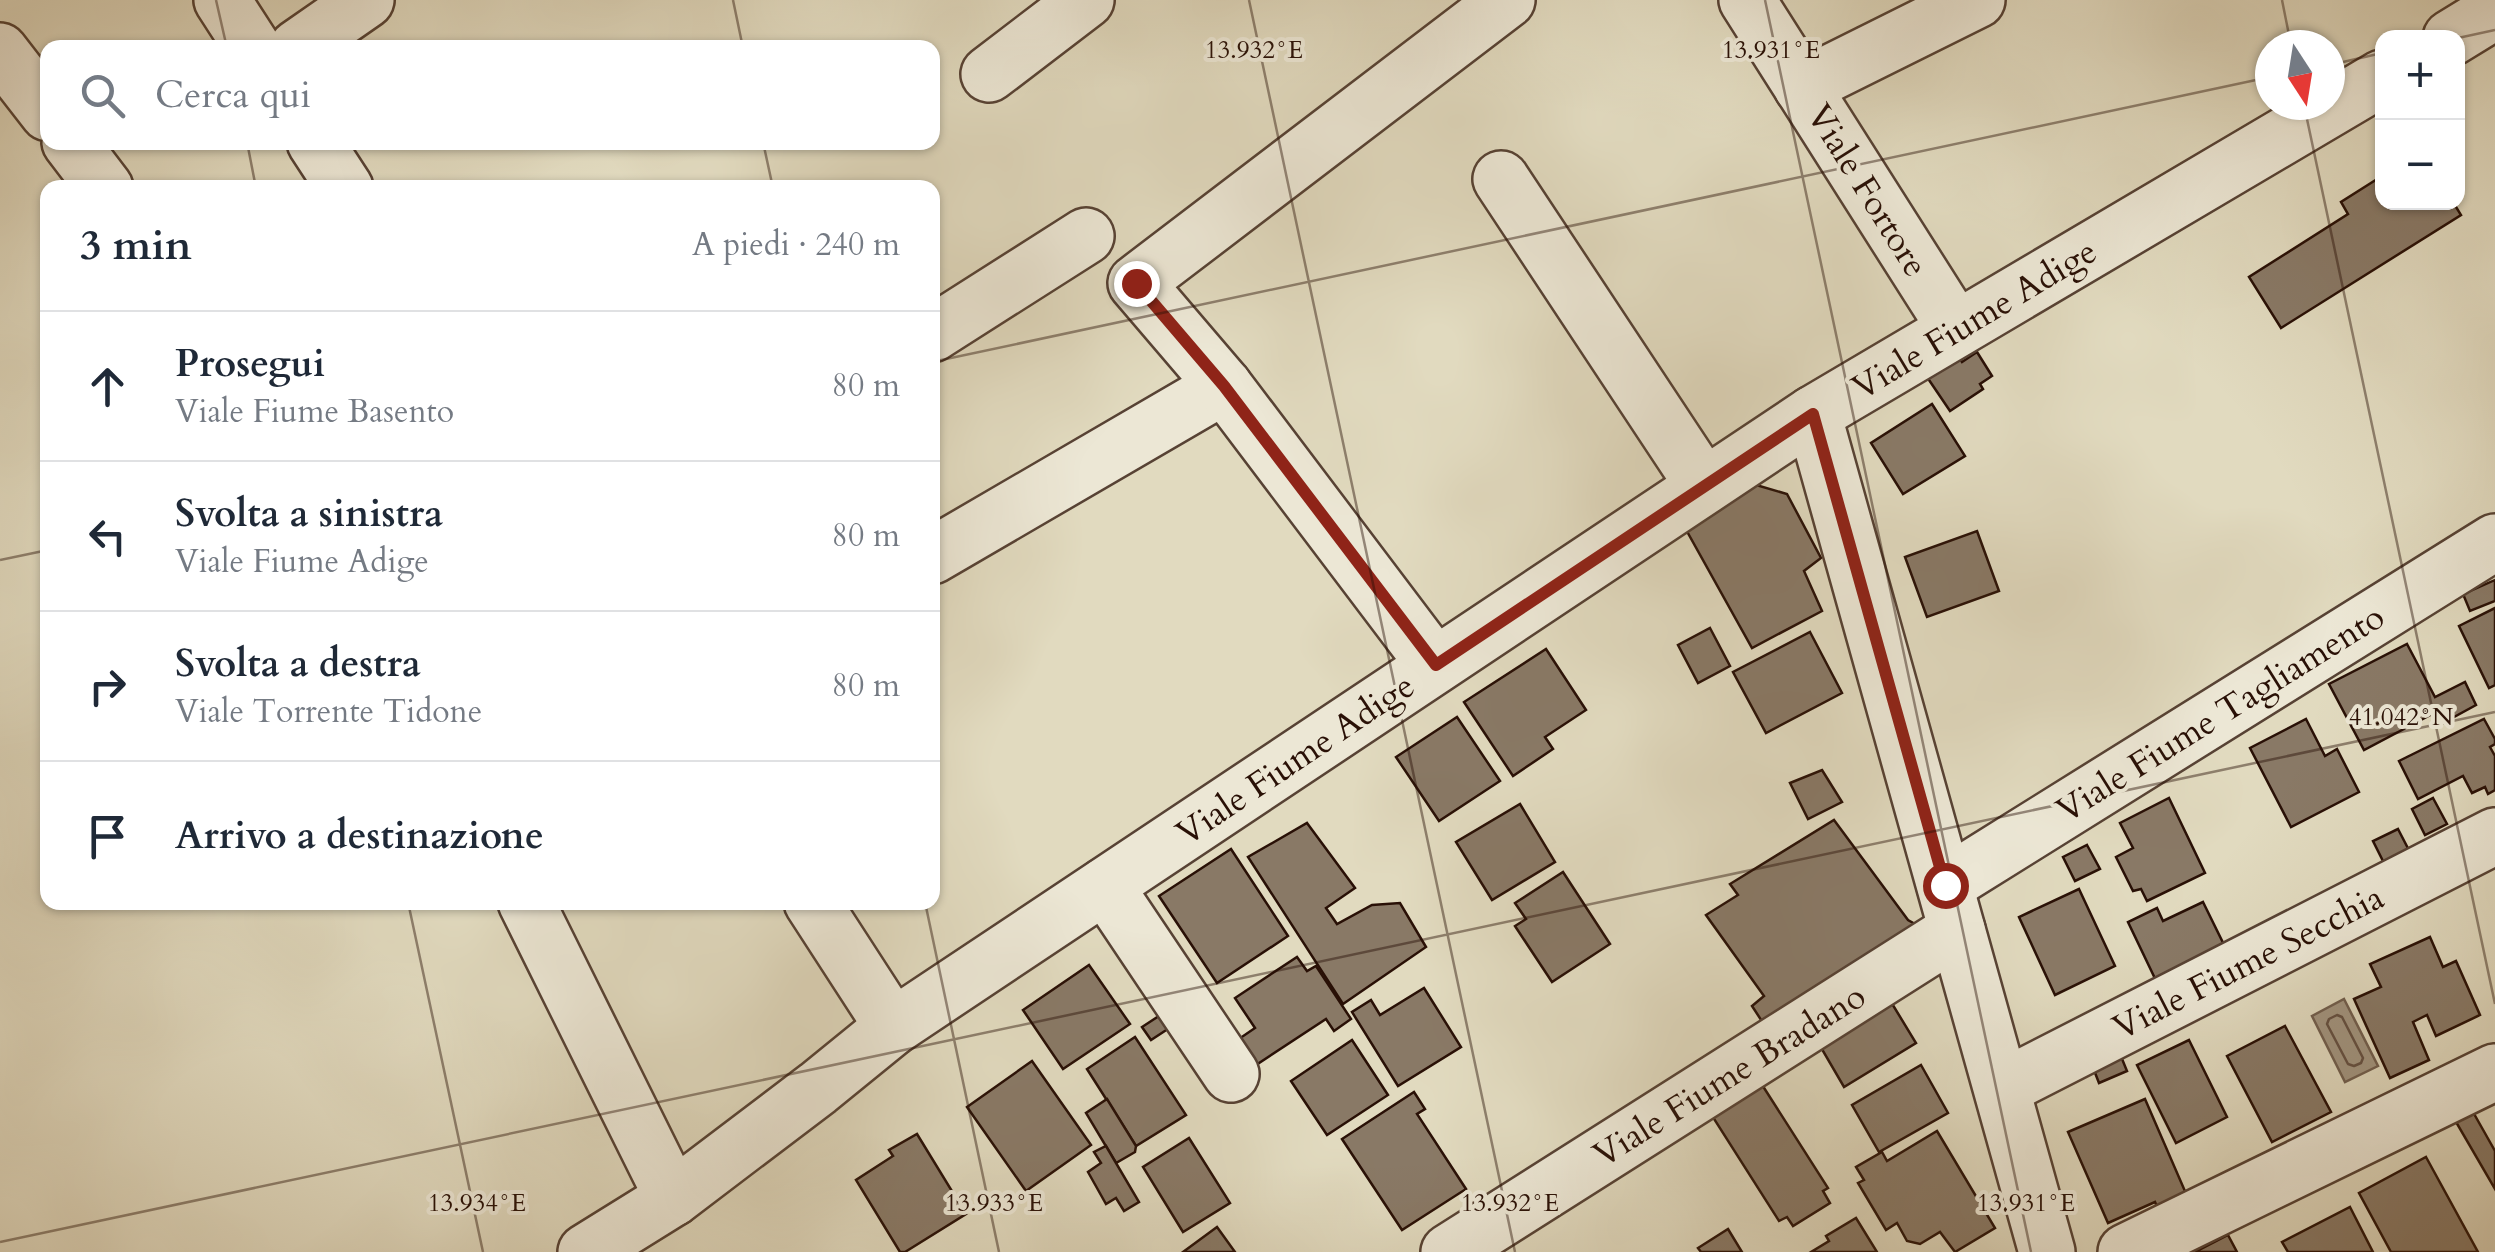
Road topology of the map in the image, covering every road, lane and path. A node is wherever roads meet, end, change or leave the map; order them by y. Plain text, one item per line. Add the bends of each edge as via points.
1 (222, 0) edge
2 (366, 0) edge
3 (1086, 0) edge
4 (1507, 0) edge
5 (1747, 0) edge
6 (1978, 0) edge
7 (2495, 11) edge
8 (2463, 30) edge
9 (248, 40) edge
10 (308, 40) edge
11 (0, 51) edge
12 (989, 74) dead end
13 (2375, 82) edge
14 (1802, 87) junction
15 (40, 103) edge
16 (76, 150) edge
17 (320, 150) edge
18 (99, 180) edge
19 (339, 180) edge
20 (1502, 180) dead end
21 (1086, 236) dead end
22 (940, 329) edge
23 (1956, 329) junction
24 (1224, 386) junction
25 (1813, 414) junction
26 (1704, 486) junction
27 (2495, 542) edge
28 (940, 551) edge
29 (1436, 665) junction
30 (2495, 836) edge
31 (1105, 886) junction
32 (1951, 908) junction
33 (530, 910) edge
34 (817, 910) edge
35 (893, 1027) junction
36 (2495, 1072) edge
37 (1232, 1074) dead end
38 (2002, 1088) junction
39 (673, 1198) junction
40 (586, 1252) edge
41 (1449, 1252) edge
42 (2047, 1252) edge
43 (2126, 1252) edge

1 - 9 street
2 - 10 street
3 - 12 street
4 - 24 street via 1136,283
5 - 14 street, Viale Fortore
6 - 14 street
7 - 8 street
11 - 15 street
13 - 23 street, Viale Fiume Adige
14 - 23 street, Viale Fortore
16 - 18 street
17 - 19 street
20 - 26 street
21 - 22 street
23 - 25 street, Viale Fiume Adige
24 - 28 street
24 - 29 street
25 - 26 street, Viale Fiume Adige
25 - 32 street
26 - 29 street, Viale Fiume Adige
27 - 32 street, Viale Fiume Tagliamento
29 - 31 street, Viale Fiume Adige
30 - 38 street, Viale Fiume Secchia
31 - 35 street, Viale Fiume Adige
31 - 37 street
32 - 38 street
32 - 41 street, Viale Fiume Bradano
33 - 39 street
34 - 35 street
35 - 39 street, Viale Fiume Adige
36 - 43 street
38 - 42 street
39 - 40 street, Viale Fiume Adige

